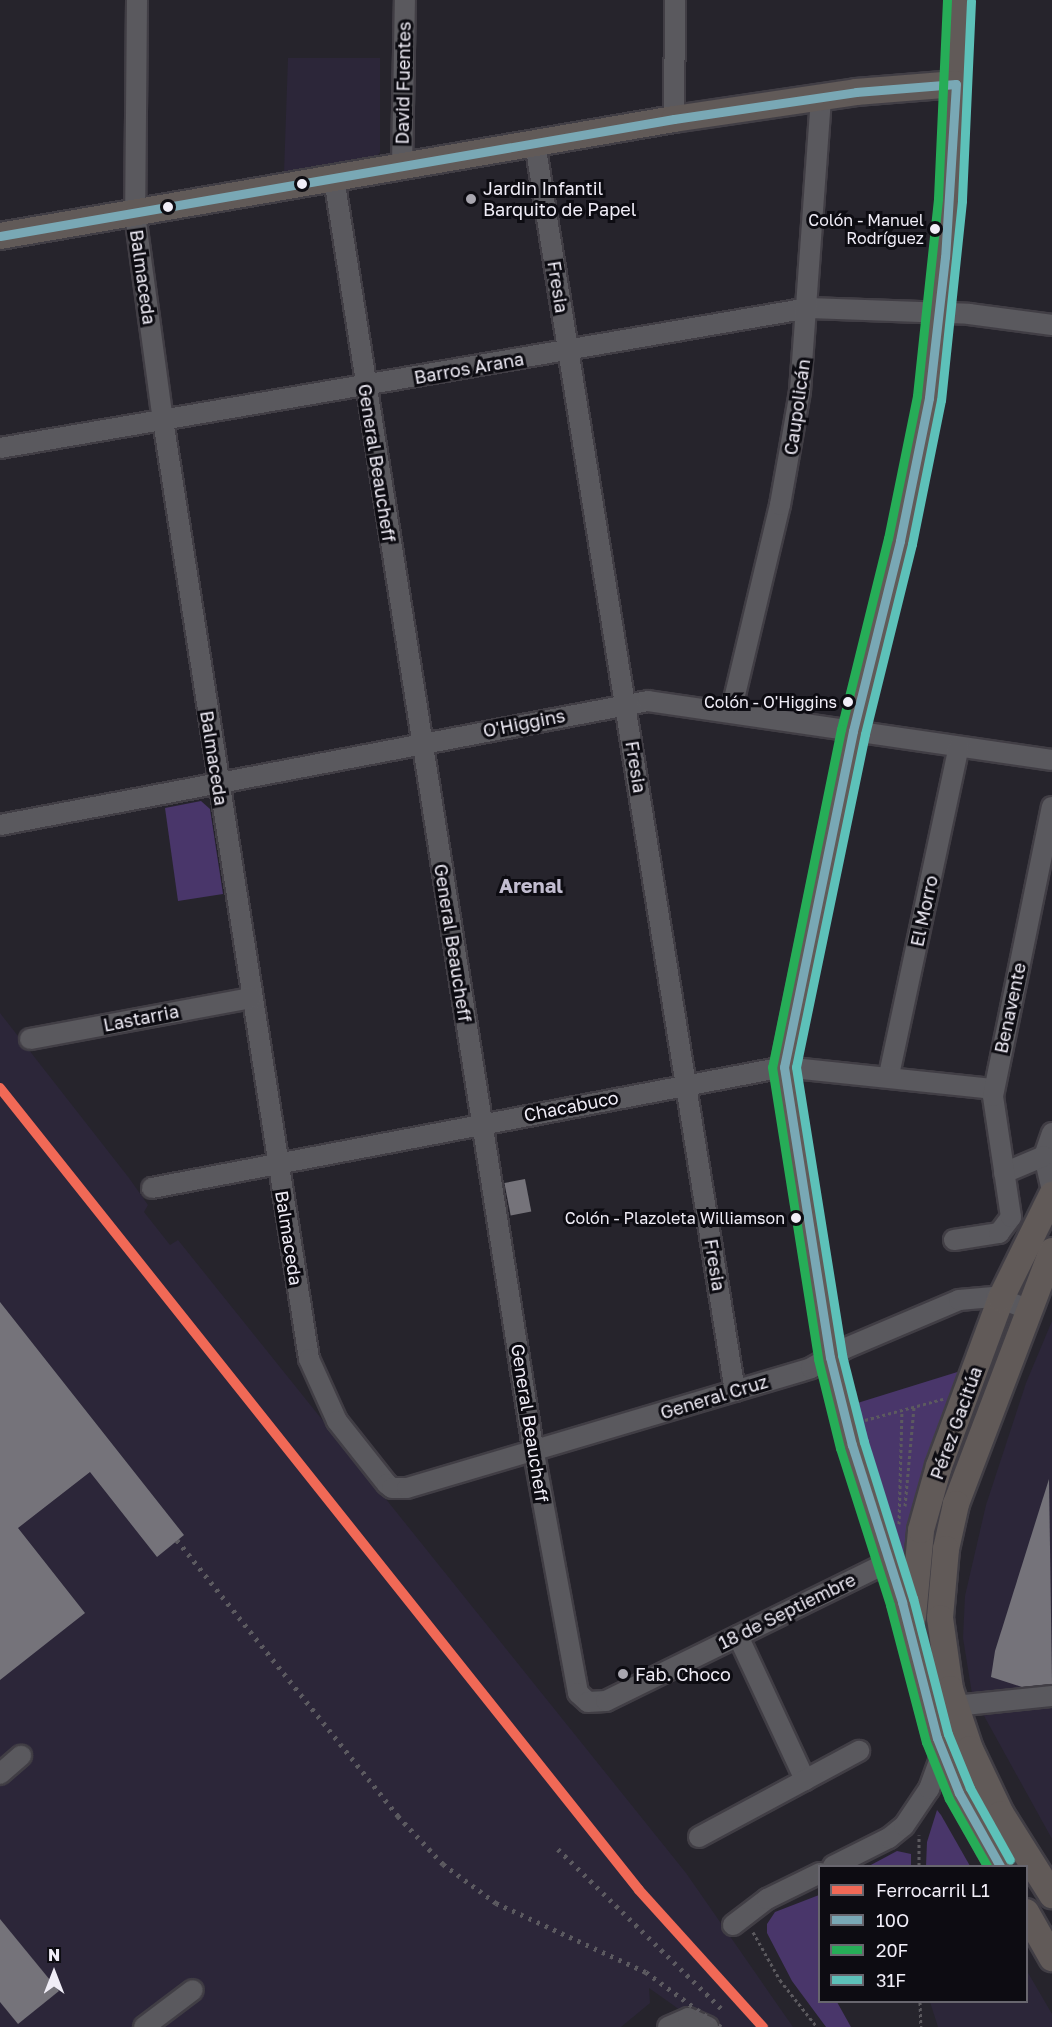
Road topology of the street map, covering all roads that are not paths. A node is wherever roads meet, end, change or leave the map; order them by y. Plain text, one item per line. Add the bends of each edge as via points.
1 (137, 0) edge
2 (405, 0) edge
3 (675, 0) edge
4 (959, 0) edge
5 (956, 84) junction
6 (821, 97) junction
7 (674, 120) junction
8 (535, 144) junction
9 (402, 166) junction
10 (334, 178) junction
11 (135, 214) junction
12 (0, 236) edge
13 (809, 308) junction
14 (940, 312) junction
15 (1052, 326) edge
16 (568, 350) junction
17 (365, 387) junction
18 (163, 420) junction
19 (0, 448) edge
20 (626, 704) junction
21 (731, 712) junction
22 (853, 730) junction
23 (422, 742) junction
24 (958, 747) junction
25 (1052, 760) edge
26 (218, 782) junction
27 (1052, 807) edge
28 (0, 825) edge
29 (251, 998) junction
30 (30, 1039) dead end
31 (784, 1067) junction
32 (889, 1075) junction
33 (686, 1084) junction
34 (994, 1089) junction
35 (482, 1123) junction
36 (1052, 1133) edge
37 (1044, 1156) junction
38 (277, 1163) junction
39 (1004, 1173) junction
40 (152, 1188) dead end
41 (1052, 1190) edge
42 (1052, 1195) edge
43 (954, 1240) dead end
44 (1052, 1251) edge
45 (1001, 1298) junction
46 (1028, 1309) junction
47 (831, 1357) junction
48 (735, 1391) junction
49 (534, 1453) junction
50 (392, 1488) joint
51 (889, 1562) junction
52 (738, 1636) junction
53 (918, 1665) junction
54 (1052, 1696) edge
55 (588, 1702) joint
56 (955, 1706) junction
57 (860, 1751) dead end
58 (942, 1753) junction
59 (21, 1756) dead end
60 (0, 1774) edge
61 (805, 1780) junction
62 (955, 1784) junction
63 (928, 1790) junction
64 (699, 1837) dead end
65 (835, 1865) edge
66 (999, 1865) edge
67 (818, 1874) edge
68 (1052, 1895) edge
69 (739, 1920) road end
70 (1038, 1929) edge
71 (1052, 1958) edge
72 (193, 1989) dead end
73 (144, 2027) edge
74 (668, 2027) edge
75 (708, 2027) edge

1 - 11 street, Balmaceda
2 - 9 street, David Fuentes
3 - 7 street
4 - 5 main road
5 - 6 main road
5 - 14 main road
6 - 7 main road
6 - 13 street, Caupolicán
7 - 8 main road
8 - 9 main road
8 - 16 street, Fresia
9 - 10 main road
10 - 11 main road
10 - 17 street, General Beaucheff
11 - 12 main road
11 - 18 street, Balmaceda
13 - 14 street, Barros Arana
13 - 16 street, Barros Arana
13 - 21 street, Caupolicán via 786,479
14 - 15 street, Barros Arana
14 - 22 main road via 916,469
16 - 17 street, Barros Arana
16 - 20 street, Fresia
17 - 18 street, Barros Arana
17 - 23 street, General Beaucheff
18 - 19 street, Barros Arana
18 - 26 street, Balmaceda
20 - 21 street, O'Higgins via 648,701
20 - 23 street, O'Higgins
20 - 33 street, Fresia
21 - 22 street, O'Higgins
22 - 24 street, O'Higgins
22 - 31 main road
23 - 26 street, O'Higgins
23 - 35 street, General Beaucheff
24 - 25 street, O'Higgins
24 - 32 street, El Morro
26 - 28 street, O'Higgins
26 - 29 street, Balmaceda
27 - 34 street, Benavente
29 - 30 street, Lastarria
29 - 38 street, Balmaceda
31 - 32 street, Chacabuco
31 - 33 street, Chacabuco
31 - 47 main road
32 - 34 street, Chacabuco
33 - 35 street, Chacabuco
33 - 48 street, Fresia
34 - 39 street, Benavente via 993,1110
35 - 38 street, Chacabuco
35 - 49 street, General Beaucheff
36 - 37 street
37 - 39 street
37 - 41 street
38 - 40 street, Chacabuco
38 - 50 street, Balmaceda via 311,1371 337,1421
39 - 43 street, Benavente via 1011,1211 1009,1223 999,1233
42 - 45 main road, Pérez Gacitúa
44 - 46 main road, Pérez Gacitúa
45 - 46 street, General Cruz
45 - 47 street, General Cruz via 959,1300
45 - 53 main road, Pérez Gacitúa via 939,1466 921,1530 913,1588
46 - 56 main road, Pérez Gacitúa via 956,1504 946,1549 941,1630
47 - 48 street, General Cruz via 811,1368
47 - 51 main road via 852,1445
48 - 49 street, General Cruz
49 - 50 street, General Cruz via 407,1488
49 - 55 street, General Beaucheff via 576,1687
51 - 52 street, 18 de Septiembre
51 - 53 main road
52 - 55 street, 18 de Septiembre via 606,1701
52 - 61 street
53 - 58 main road
54 - 56 street
56 - 68 main road, Pérez Gacitúa via 1001,1814
57 - 61 street
58 - 62 main road
58 - 63 street
59 - 60 street
61 - 64 street
62 - 63 street via 941,1783
62 - 66 main road
63 - 65 street via 897,1833
67 - 69 street
70 - 71 main road
72 - 73 street
74 - 75 street via 688,2018

